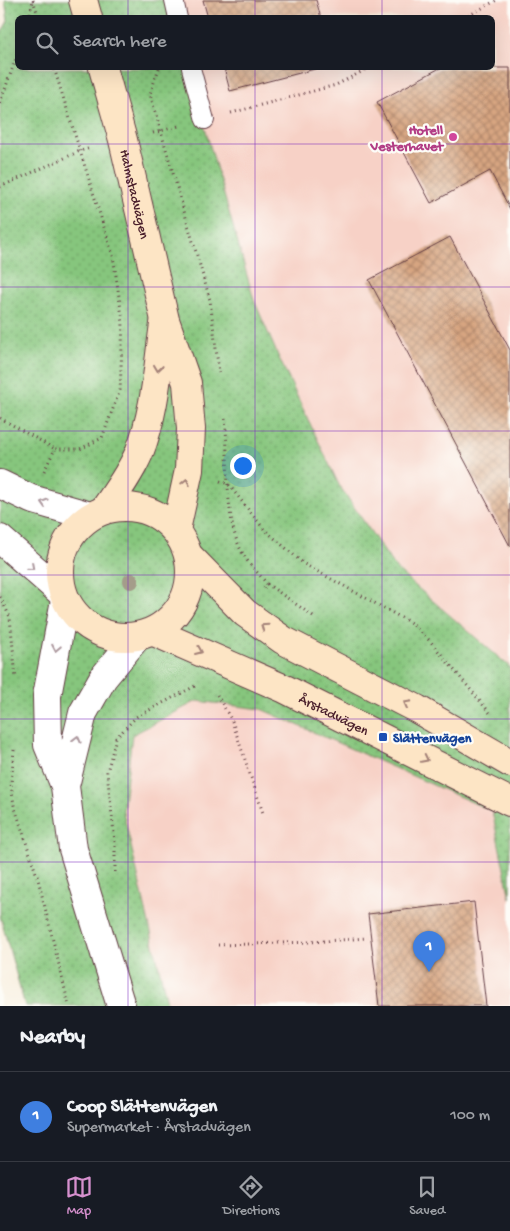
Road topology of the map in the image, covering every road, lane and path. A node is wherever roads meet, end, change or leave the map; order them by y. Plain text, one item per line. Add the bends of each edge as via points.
1 (33, 0) edge
2 (83, 0) edge
3 (174, 0) edge
4 (497, 0) edge
5 (30, 15) edge
6 (37, 15) edge
7 (87, 15) edge
8 (177, 15) edge
9 (470, 15) edge
10 (15, 61) edge
11 (55, 70) edge
12 (103, 70) edge
13 (192, 70) edge
14 (0, 103) edge
15 (205, 120) dead end
16 (165, 320) junction
17 (0, 418) edge
18 (54, 449) junction
19 (189, 470) junction
20 (0, 484) edge
21 (31, 499) junction
22 (97, 513) junction
23 (176, 530) junction
24 (0, 540) edge
25 (190, 557) junction
26 (267, 584) dead end
27 (0, 597) edge
28 (64, 597) junction
29 (320, 621) dead end
30 (145, 635) junction
31 (17, 684) dead end
32 (212, 687) dead end
33 (494, 717) dead end
34 (15, 748) dead end
35 (510, 763) edge
36 (65, 786) junction
37 (510, 802) edge
38 (263, 813) dead end
39 (367, 938) dead end
40 (218, 945) dead end
41 (70, 1006) edge
42 (121, 1006) edge

1 - 5 path
1 - 6 path
2 - 7 main road
3 - 8 lane
4 - 9 path
10 - 14 path
11 - 18 path via 113,256 123,323 120,390 102,438 80,450
12 - 16 main road, Halmstadvägen via 123,140
13 - 15 lane
16 - 19 main road, Halmstadvägen via 186,383 191,429
16 -> 22 main road, Halmstadvägen via 149,420 139,452 126,478
17 - 18 path
18 - 21 path
23 -> 19 main road, Halmstadvägen
19 - 33 path via 228,484 264,529 304,564 411,623
20 - 21 street
22 -> 21 street
22 - 23 main road via 130,506 155,514
22 - 28 main road via 73,531 63,551 59,572
23 - 25 main road
24 -> 28 street
25 - 30 main road via 191,579 185,600 172,619
35 -> 25 main road via 409,704 283,640 245,613
26 - 29 path
27 - 31 path via 10,618
28 - 30 main road via 77,618 94,631 114,638
28 -> 36 street via 47,696 48,745
36 -> 30 street via 83,714 103,678
30 -> 37 main road, Årstadvägen via 284,689
32 - 38 path via 232,721
34 - 41 path via 11,784 14,804 38,879
36 - 42 street via 73,849
39 - 40 path

